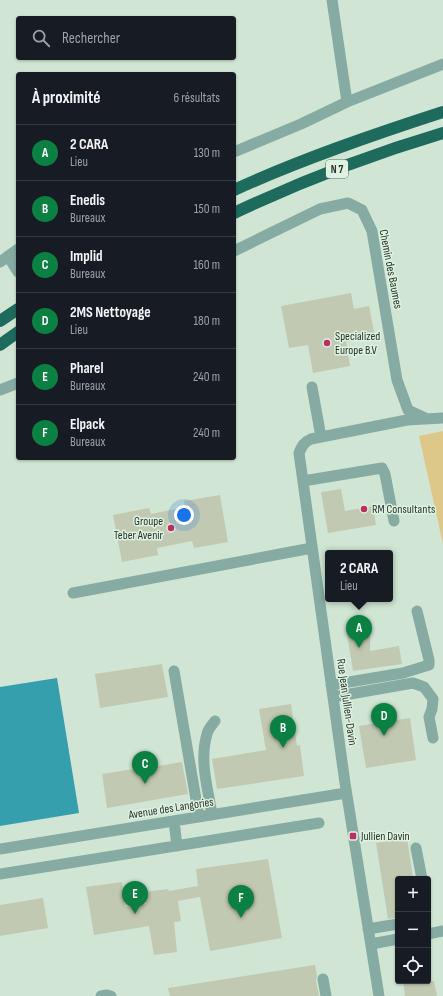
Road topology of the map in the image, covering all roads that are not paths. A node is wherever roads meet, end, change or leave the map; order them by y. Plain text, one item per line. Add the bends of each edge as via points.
1 (332, 0) edge
2 (443, 64) edge
3 (347, 102) junction
4 (443, 112) edge
5 (443, 133) edge
6 (236, 151) edge
7 (236, 189) edge
8 (236, 212) edge
9 (16, 250) edge
10 (236, 250) edge
11 (4, 259) edge
12 (16, 270) edge
13 (16, 310) edge
14 (0, 320) edge
15 (16, 333) edge
16 (0, 345) edge
17 (16, 384) edge
18 (312, 388) dead end
19 (0, 390) edge
20 (443, 418) edge
21 (428, 420) junction
22 (321, 437) junction
23 (303, 481) junction
24 (394, 522) dead end
25 (312, 548) junction
26 (73, 593) dead end
27 (417, 610) dead end
28 (174, 671) dead end
29 (331, 685) junction
30 (333, 697) junction
31 (215, 721) dead end
32 (433, 738) dead end
33 (346, 793) junction
34 (212, 815) junction
35 (200, 817) junction
36 (174, 821) junction
37 (320, 823) dead end
38 (177, 846) junction
39 (416, 848) dead end
40 (0, 849) edge
41 (0, 874) edge
42 (421, 876) edge
43 (395, 924) edge
44 (368, 929) junction
45 (443, 931) edge
46 (431, 933) edge
47 (395, 940) edge
48 (371, 944) junction
49 (323, 979) dead end
50 (101, 996) edge
51 (111, 996) edge
52 (326, 996) edge
53 (379, 996) edge

1 - 3 street
2 - 3 street
3 - 6 street
4 - 7 highway, N 7 via 337,147
5 - 8 highway, N 7 via 335,170
9 - 11 street
10 - 21 street, Chemin des Baumes via 320,209 348,203 362,210 372,231 397,380 408,410
11 - 12 street
13 - 14 highway
15 - 16 highway
17 - 19 street
18 - 22 street
20 - 21 street
21 - 22 street, Rue Jean Jullien-Davin via 407,420
22 - 23 street, Rue Jean Jullien-Davin via 302,445 300,453
23 - 24 street via 382,468
23 - 25 street, Rue Jean Jullien-Davin
25 - 26 street
25 - 29 street, Rue Jean Jullien-Davin
27 - 29 street via 430,660 429,665 403,673
28 - 35 street
29 - 30 street, Rue Jean Jullien-Davin
30 - 32 street via 412,683 424,687 433,699 429,717
30 - 33 street, Rue Jean Jullien-Davin
31 - 34 street via 207,733 203,749
33 - 34 street, Avenue des Langories
33 - 44 street, Rue Jean Jullien-Davin
34 - 35 street, Avenue des Langories
35 - 36 street, Avenue des Langories
36 - 38 street
36 - 40 street, Avenue des Langories
37 - 38 street
38 - 41 street
39 - 42 street
43 - 44 street
44 - 48 street, Rue Jean Jullien-Davin
45 - 46 street
47 - 48 street
48 - 53 street, Rue Jean Jullien-Davin
49 - 52 street
50 - 51 street

